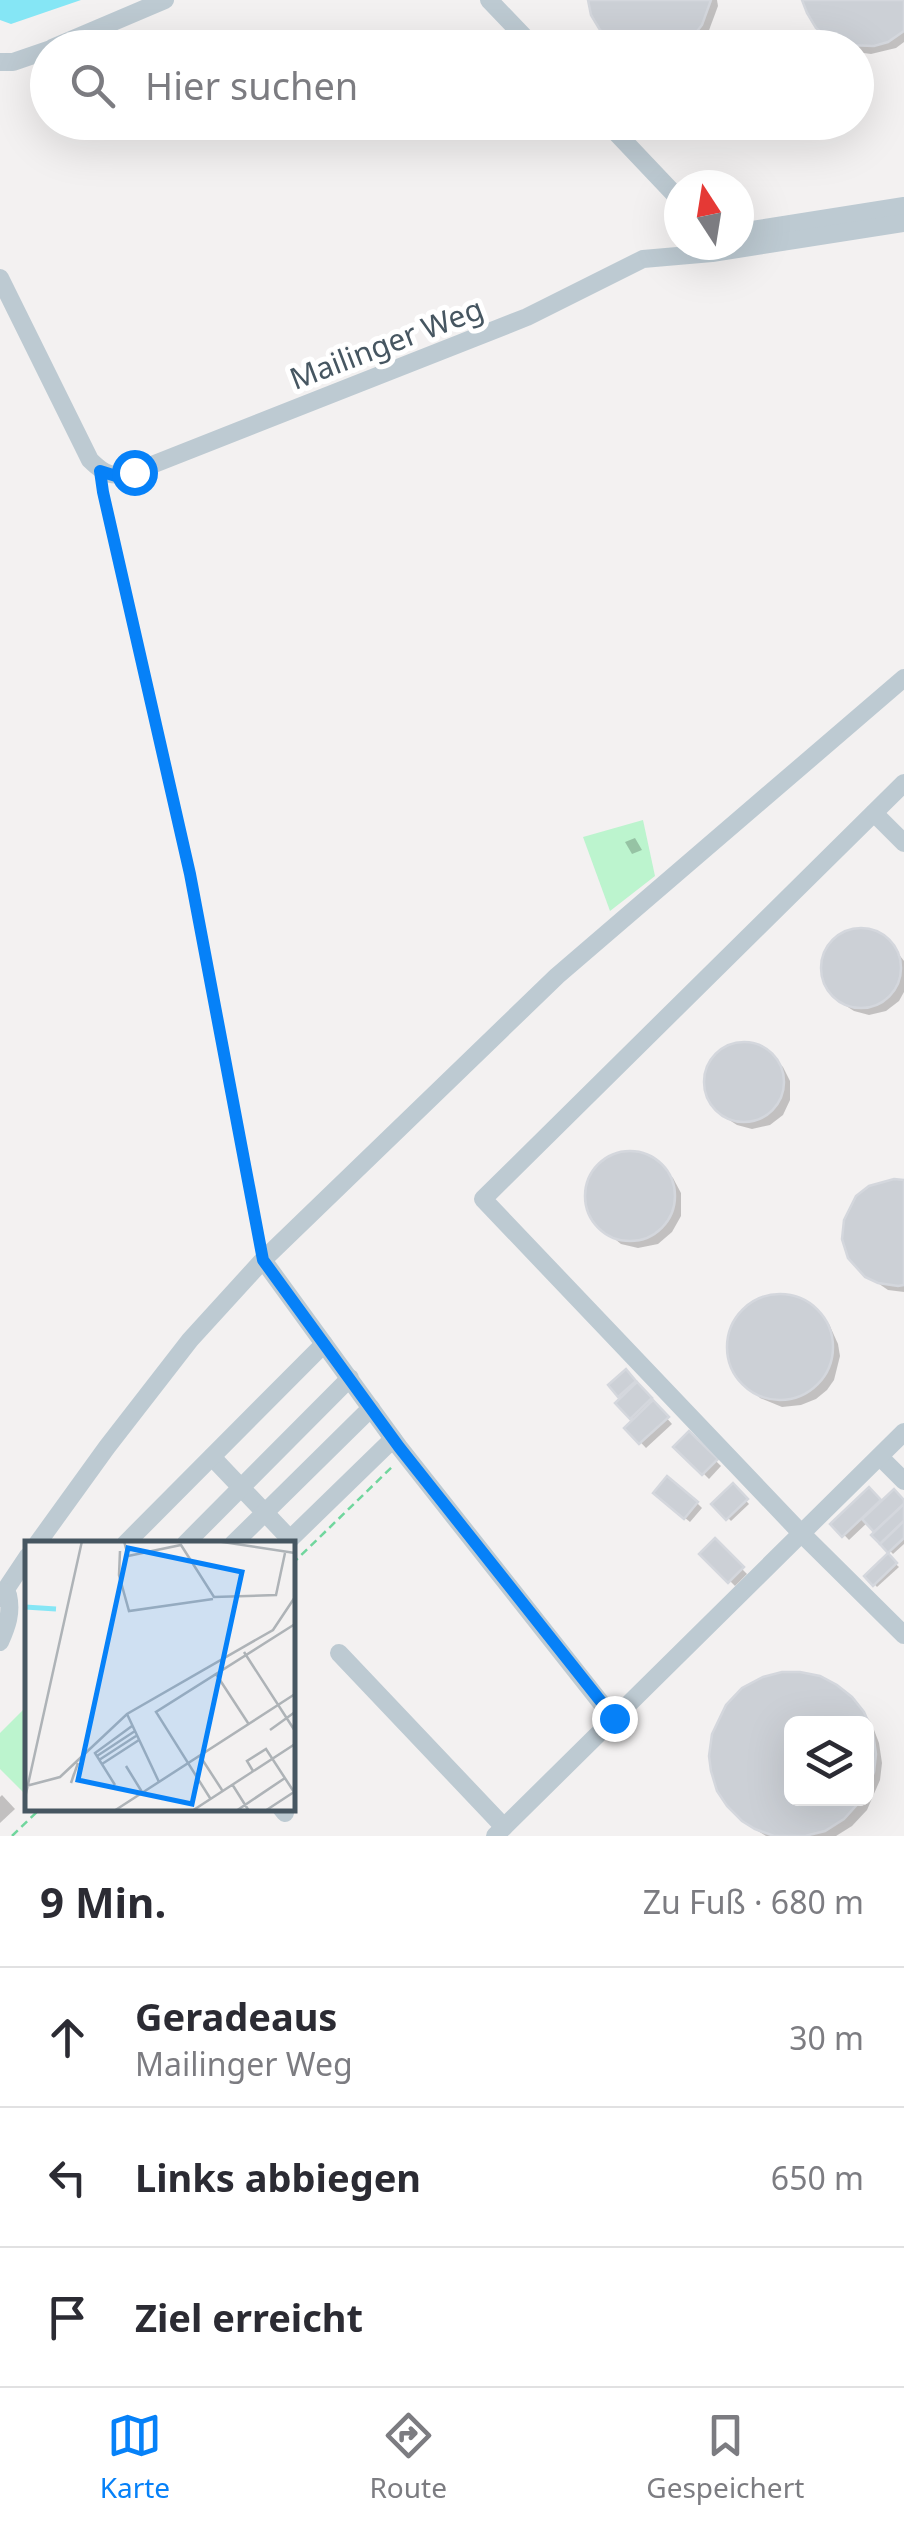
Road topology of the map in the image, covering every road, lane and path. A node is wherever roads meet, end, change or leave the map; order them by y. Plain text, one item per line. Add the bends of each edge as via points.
1 (165, 0) edge
2 (489, 0) edge
3 (93, 30) edge
4 (517, 30) edge
5 (30, 56) edge
6 (0, 62) edge
7 (623, 140) edge
8 (664, 183) edge
9 (904, 206) edge
10 (904, 223) edge
11 (754, 230) edge
12 (0, 278) edge
13 (100, 471) junction
14 (904, 678) edge
15 (904, 783) edge
16 (874, 813) junction
17 (904, 842) edge
18 (263, 1260) junction
19 (324, 1344) junction
20 (350, 1378) junction
21 (371, 1408) junction
22 (904, 1432) edge
23 (399, 1447) junction
24 (212, 1457) junction
25 (880, 1457) junction
26 (904, 1482) edge
27 (240, 1488) junction
28 (264, 1513) junction
29 (801, 1533) junction
30 (38, 1541) edge
31 (128, 1541) edge
32 (188, 1541) edge
33 (236, 1541) edge
34 (288, 1541) edge
35 (25, 1560) edge
36 (295, 1561) edge
37 (2, 1595) edge
38 (904, 1635) edge
39 (0, 1642) edge
40 (339, 1653) dead end
41 (614, 1718) junction
42 (37, 1811) edge
43 (500, 1831) edge
44 (12, 1836) edge

1 - 3 street
2 - 4 street
5 - 6 street
7 - 8 street
9 - 11 street
10 - 13 street, Mailinger Weg via 643,260 526,317 152,464 116,476
12 - 13 street
13 - 18 path via 190,874
14 - 18 street via 557,976
15 - 16 street
16 - 17 street
16 - 29 street via 483,1199
18 - 19 street
18 - 30 street via 190,1340
19 - 20 street
19 - 24 street
20 - 21 street
20 - 27 street
21 - 23 street
21 - 28 street
22 - 25 street
23 - 34 street
23 - 36 path
23 - 41 street
24 - 27 street
24 - 31 street
25 - 26 street
25 - 29 street
27 - 28 street
27 - 32 street
28 - 33 street
28 - 34 street
29 - 38 street
29 - 41 street
35 - 37 street
37 - 39 street via 11,1606
40 - 43 street
41 - 43 street
42 - 44 path

